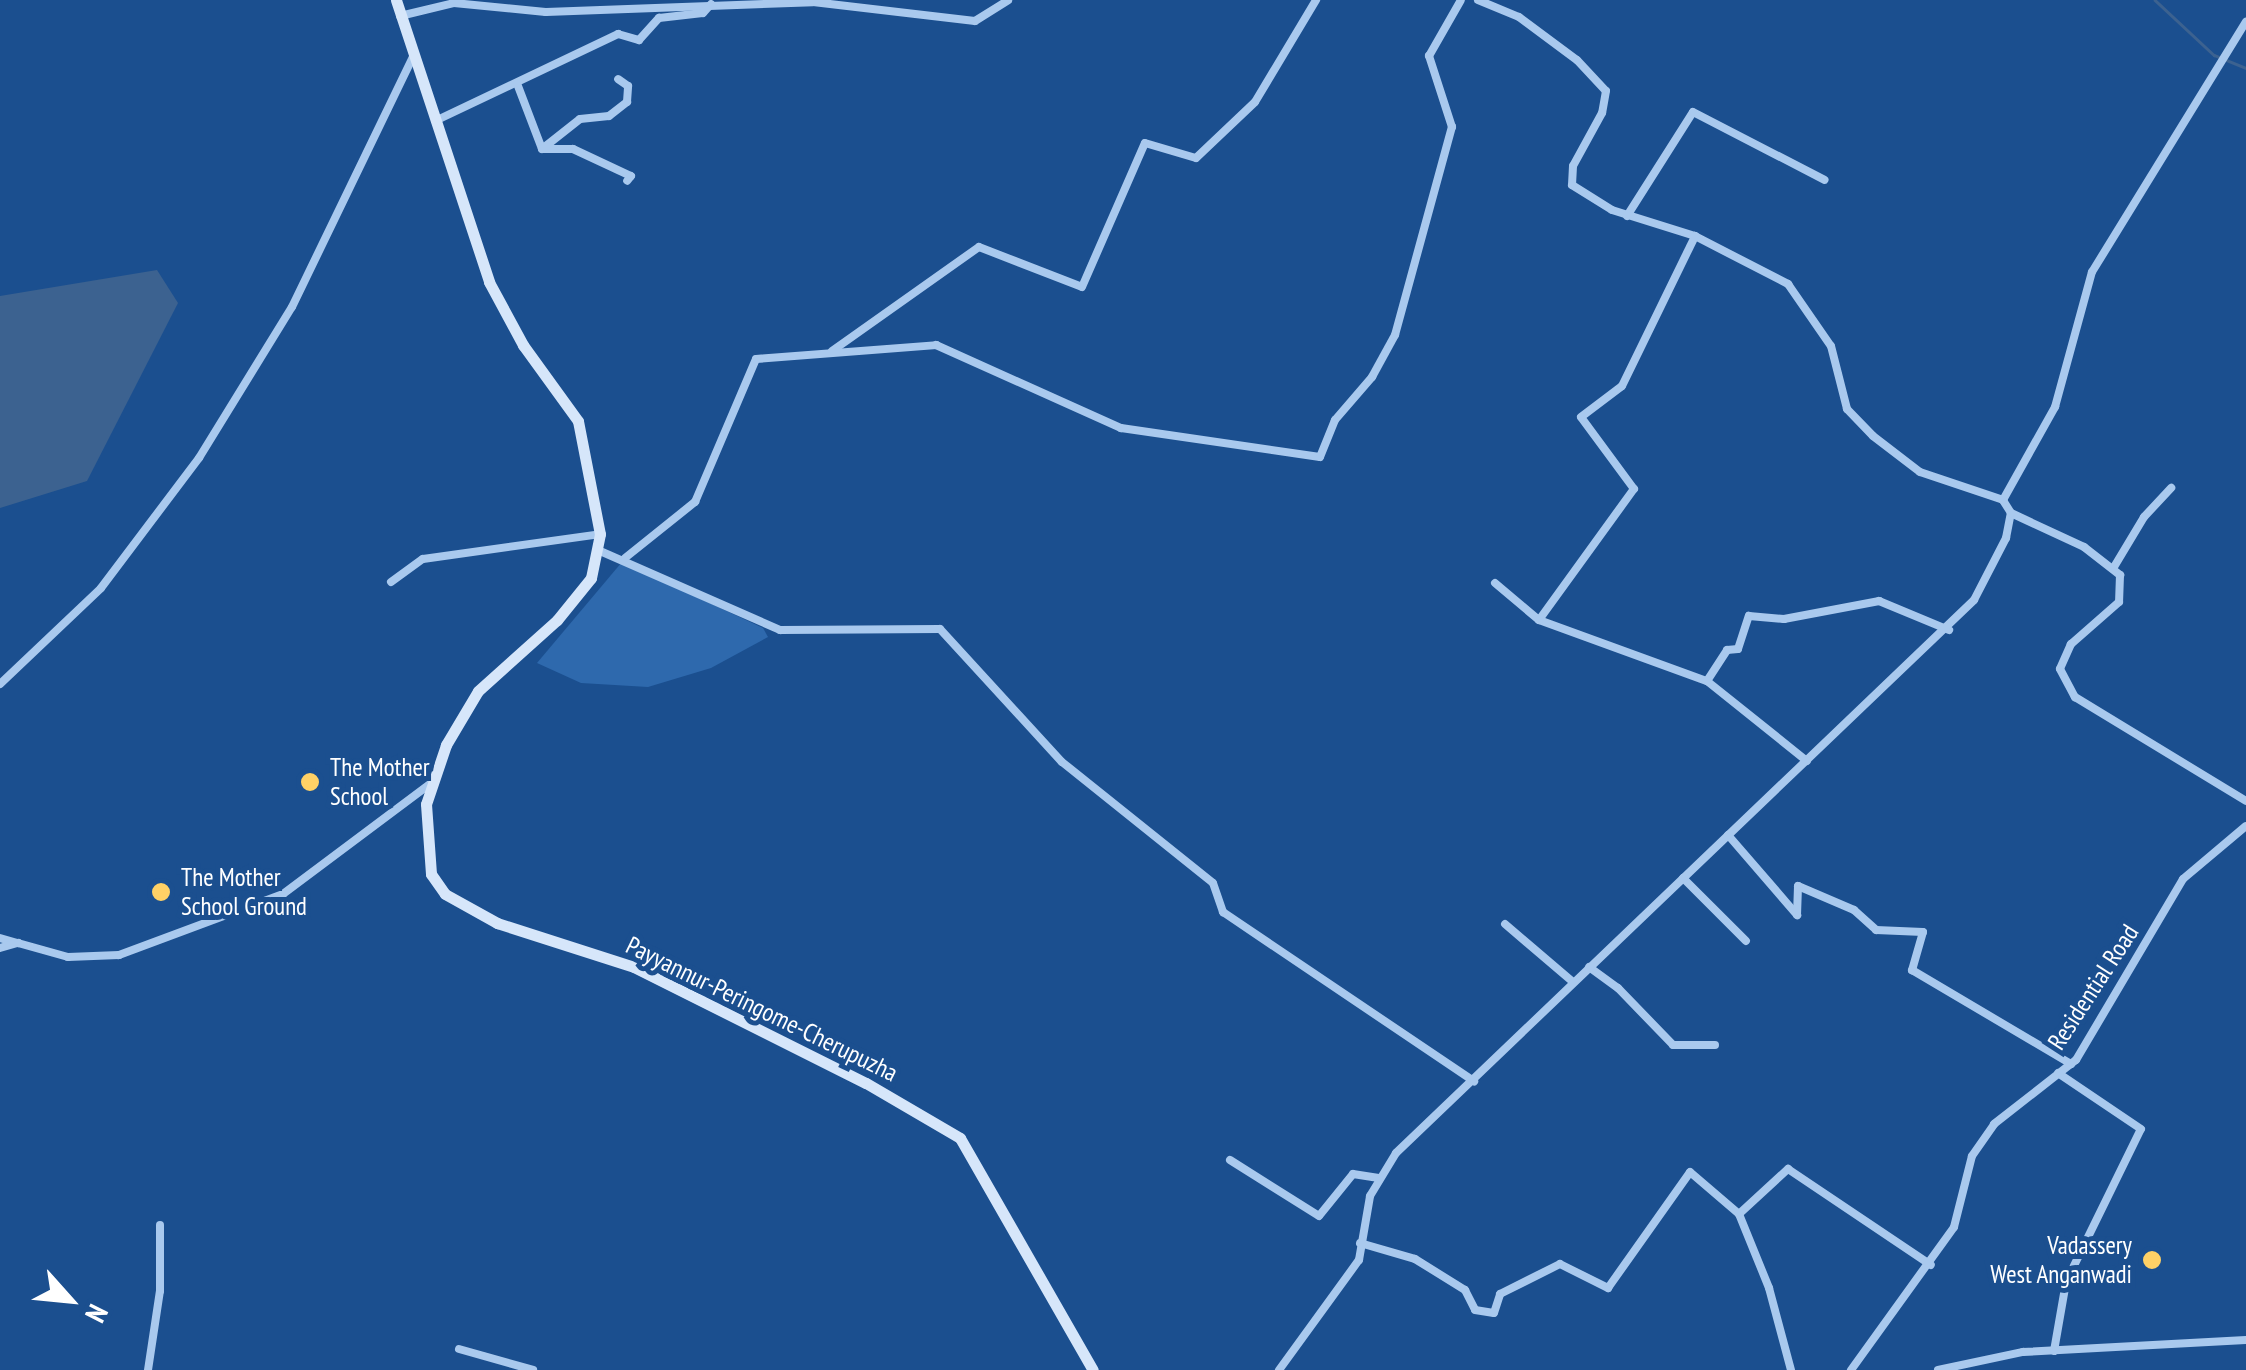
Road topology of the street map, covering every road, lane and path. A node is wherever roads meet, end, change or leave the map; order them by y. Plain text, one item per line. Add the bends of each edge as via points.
1 (396, 0) edge
2 (1008, 0) edge
3 (1316, 0) edge
4 (1461, 0) edge
5 (1478, 0) edge
6 (711, 4) junction
7 (400, 16) junction
8 (2246, 22) edge
9 (414, 54) junction
10 (618, 78) dead end
11 (518, 86) junction
12 (436, 122) junction
13 (542, 149) junction
14 (1825, 180) dead end
15 (627, 181) dead end
16 (1627, 216) junction
17 (1695, 236) junction
18 (830, 353) junction
19 (2171, 488) dead end
20 (2004, 500) junction
21 (2011, 513) junction
22 (600, 534) junction
23 (600, 551) junction
24 (625, 558) junction
25 (2114, 568) junction
26 (390, 582) dead end
27 (1495, 583) dead end
28 (1539, 620) junction
29 (1949, 630) junction
30 (1707, 681) junction
31 (0, 684) edge
32 (1807, 761) junction
33 (430, 784) junction
34 (2246, 801) edge
35 (2246, 826) edge
36 (1728, 835) junction
37 (1683, 878) junction
38 (1506, 924) dead end
39 (0, 938) edge
40 (1746, 941) dead end
41 (18, 943) junction
42 (0, 948) edge
43 (1589, 967) junction
44 (1573, 982) junction
45 (1716, 1045) dead end
46 (2071, 1064) junction
47 (2058, 1073) junction
48 (1474, 1082) junction
49 (1230, 1160) dead end
50 (1378, 1178) junction
51 (1739, 1214) junction
52 (160, 1225) dead end
53 (1360, 1243) junction
54 (1931, 1264) junction
55 (2246, 1340) edge
56 (459, 1350) dead end
57 (2054, 1350) junction
58 (148, 1370) edge
59 (533, 1370) edge
60 (1092, 1370) edge
61 (1279, 1370) edge
62 (1791, 1370) edge
63 (1851, 1370) edge
64 (1938, 1370) edge

1 - 7 main road, Payyannur-Peringome-Cherupuzha
2 - 6 street via 975,21 812,2
3 - 18 street via 1255,102 1196,158 1145,143 1082,287 979,247
4 - 18 street via 1429,56 1452,127 1400,318 1372,378 1335,420 1320,457 1120,428 936,345
5 - 16 street via 1519,17 1577,60 1606,92 1573,166 1572,184
6 - 7 street via 546,12 454,3
6 - 11 street via 704,14 659,18 638,40 618,34
7 - 9 main road, Payyannur-Peringome-Cherupuzha
8 - 20 street via 2092,272 2055,407
9 - 12 main road, Payyannur-Peringome-Cherupuzha
9 - 31 street via 292,307 199,458 100,588
10 - 13 street via 628,86 627,102 609,116 580,119
11 - 12 street
11 - 13 street
12 - 22 main road, Payyannur-Peringome-Cherupuzha via 502,309 578,421
13 - 15 street via 573,149 630,176
14 - 16 street via 1692,112
16 - 17 street
17 - 20 street via 1788,284 1831,346 1847,409 1873,436 1920,472
17 - 28 street via 1622,386 1582,417 1634,488
18 - 24 street via 756,359 695,502
19 - 25 street via 2144,517
20 - 21 street
21 - 25 street
21 - 29 street via 2006,538 1974,600
22 - 23 main road, Payyannur-Peringome-Cherupuzha
22 - 26 street via 423,560
23 - 24 street
23 - 33 main road, Payyannur-Peringome-Cherupuzha via 591,578 557,620 478,691
24 - 48 street via 780,630 940,629 1062,762 1213,883 1223,912
25 - 34 street via 2124,588 2119,602 2071,644 2060,669 2075,696
27 - 28 street
28 - 30 street
29 - 30 street via 1879,601 1784,618 1749,616 1738,649 1726,650
29 - 32 street
30 - 32 street
32 - 36 street
33 - 41 street via 283,894 119,956 68,958
33 - 60 main road, Payyannur-Peringome-Cherupuzha via 425,853 435,882 454,900 526,936 634,967 866,1083 960,1138
35 - 46 street, Residential Road via 2183,878
36 - 37 street
36 - 46 street via 1797,916 1798,886 1854,910 1876,930 1923,932 1912,970
37 - 40 street
37 - 43 street
38 - 44 street
39 - 41 street
41 - 42 street
43 - 44 street
43 - 45 street via 1673,1046
44 - 48 street
46 - 47 street, Residential Road
47 - 54 street, Residential Road via 1994,1124 1972,1156 1954,1227
47 - 57 street via 2141,1129 2066,1282
48 - 50 street
49 - 50 street via 1320,1216 1353,1174
50 - 53 street
51 - 53 street via 1690,1172 1608,1288 1560,1264 1500,1294 1494,1313 1476,1310 1465,1290 1415,1259
51 - 54 street via 1788,1170
51 - 62 street
52 - 58 street via 160,1291
53 - 61 street via 1342,1288
54 - 63 street, Residential Road
55 - 57 street
56 - 59 street
57 - 64 street

